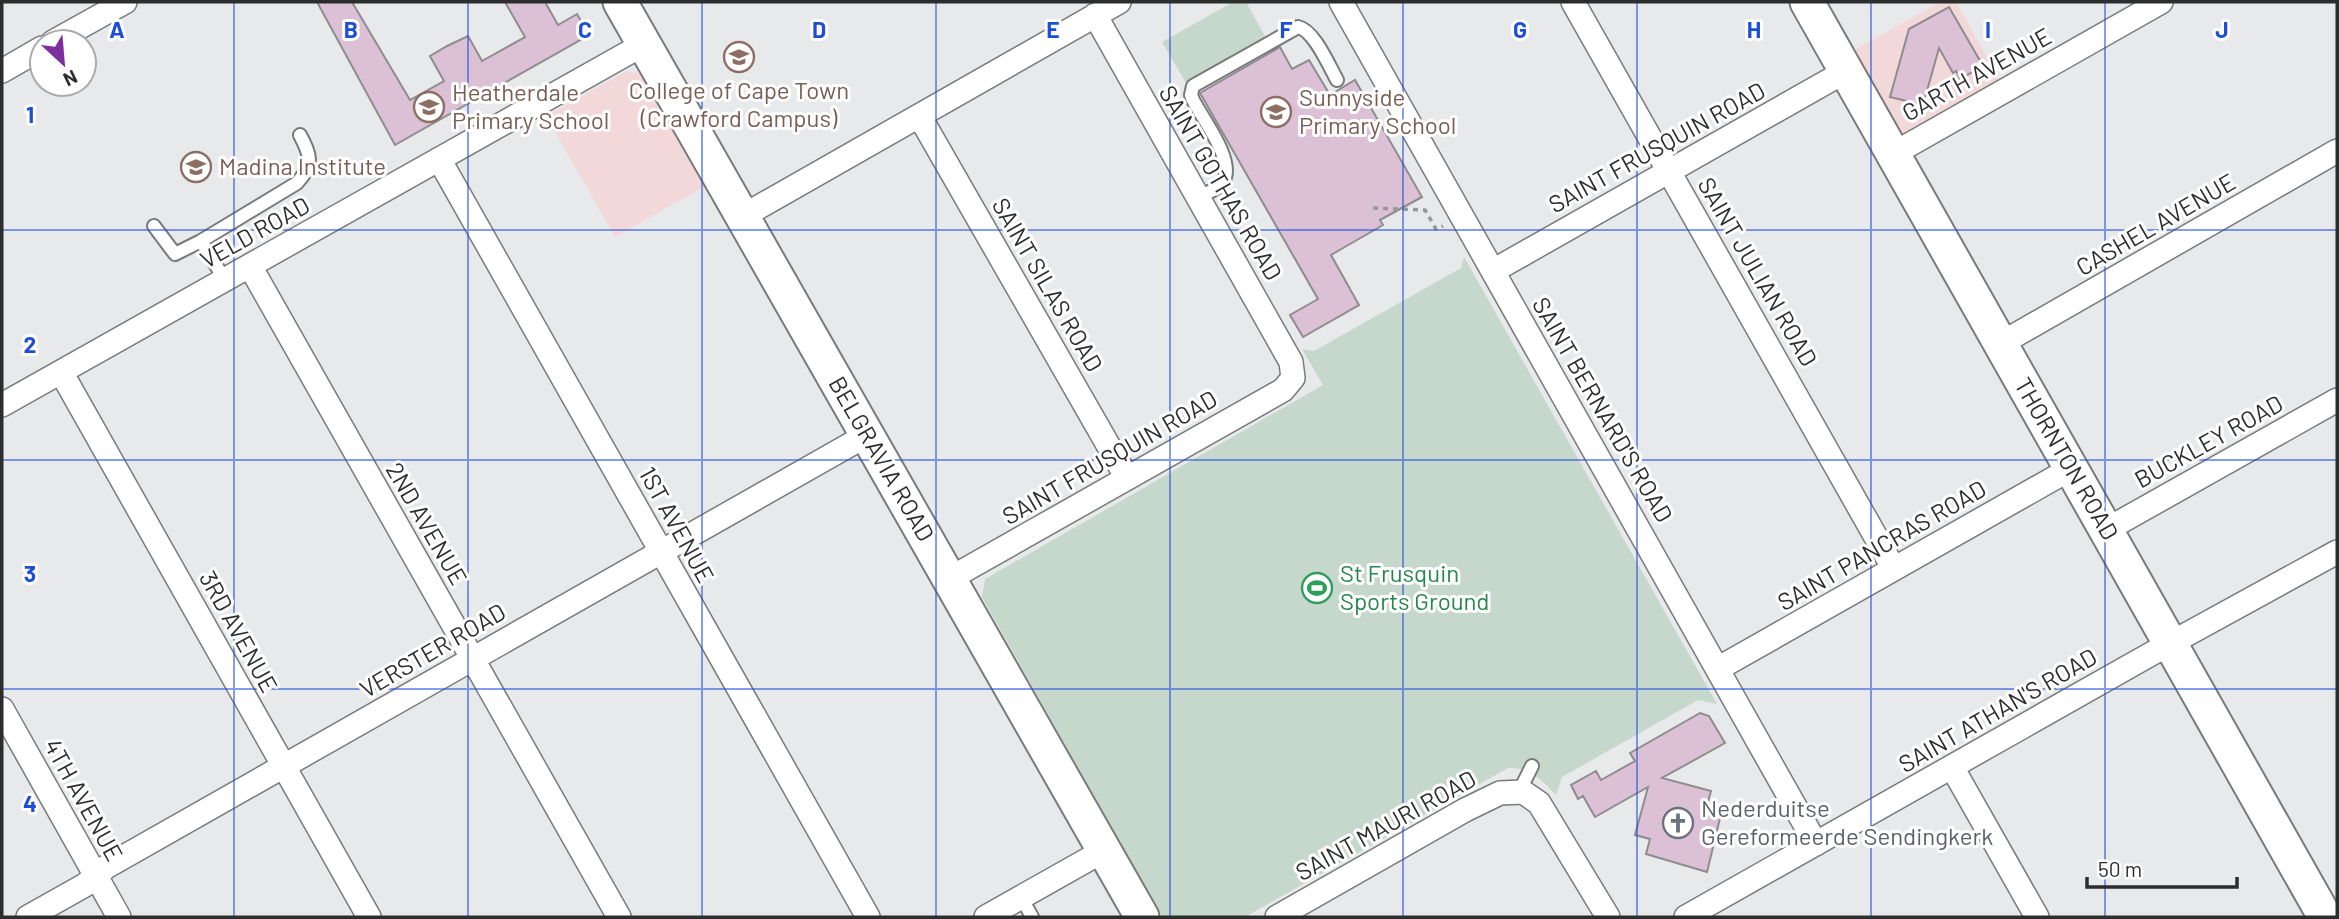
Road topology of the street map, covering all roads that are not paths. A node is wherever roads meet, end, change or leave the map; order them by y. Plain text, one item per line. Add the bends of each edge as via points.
1 (125, 2) edge
2 (620, 2) edge
3 (1119, 2) edge
4 (1341, 2) edge
5 (1573, 2) edge
6 (1807, 2) edge
7 (2161, 2) edge
8 (1095, 15) junction
9 (78, 28) edge
10 (643, 44) junction
11 (28, 56) edge
12 (2, 71) edge
13 (1846, 71) junction
14 (1337, 80) dead end
15 (920, 117) junction
16 (300, 135) dead end
17 (2337, 151) edge
18 (1893, 154) junction
19 (439, 159) junction
20 (1669, 171) junction
21 (1199, 197) junction
22 (743, 216) junction
23 (154, 226) dead end
24 (201, 241) junction
25 (250, 266) junction
26 (1493, 271) junction
27 (225, 280) junction
28 (2000, 344) junction
29 (61, 372) junction
30 (1293, 377) joint
31 (2337, 400) edge
32 (2, 405) edge
33 (867, 435) junction
34 (2072, 468) junction
35 (1127, 478) junction
36 (2106, 530) junction
37 (661, 552) junction
38 (2337, 552) edge
39 (1894, 569) junction
40 (949, 579) junction
41 (2172, 644) junction
42 (472, 659) junction
43 (1718, 668) junction
44 (2, 709) edge
45 (284, 766) junction
46 (1532, 766) dead end
47 (1952, 767) junction
48 (1521, 792) junction
49 (1816, 844) junction
50 (1103, 851) junction
51 (96, 876) junction
52 (1027, 907) edge
53 (1726, 907) edge
54 (28, 917) edge
55 (119, 917) edge
56 (369, 917) edge
57 (619, 917) edge
58 (868, 917) edge
59 (986, 917) edge
60 (1142, 917) edge
61 (1277, 917) edge
62 (1608, 917) edge
63 (1686, 917) edge
64 (2037, 917) edge
65 (2325, 917) edge

1 - 9 street
2 - 10 street, BELGRAVIA ROAD
3 - 8 street
4 - 26 street, SAINT BERNARD'S ROAD
5 - 20 street, SAINT JULIAN ROAD
6 - 13 street, THORNTON ROAD
7 - 18 street, GARTH AVENUE
8 - 15 street
8 - 21 street, SAINT GOTHAS ROAD
10 - 19 street, VELD ROAD
10 - 22 street, BELGRAVIA ROAD
11 - 12 street
13 - 18 street, THORNTON ROAD
13 - 20 street, SAINT FRUSQUIN ROAD
14 - 21 lane via 1310,33 1298,27 1193,86 1193,100 1227,166 1220,186
15 - 22 street
15 - 35 street, SAINT SILAS ROAD
16 - 24 lane via 310,162 297,183
17 - 28 street, CASHEL AVENUE
18 - 28 street, THORNTON ROAD
19 - 25 street, VELD ROAD
19 - 37 street, 1ST AVENUE
20 - 26 street, SAINT FRUSQUIN ROAD
20 - 39 street, SAINT JULIAN ROAD
21 - 30 street, SAINT GOTHAS ROAD via 1291,362
22 - 33 street, BELGRAVIA ROAD
23 - 24 lane via 175,254
24 - 27 lane
25 - 27 street, VELD ROAD
25 - 42 street, 2ND AVENUE
26 - 43 street, SAINT BERNARD'S ROAD
27 - 29 street, VELD ROAD
28 - 34 street, THORNTON ROAD
29 - 32 street, VELD ROAD
29 - 45 street, 3RD AVENUE
30 - 35 street, SAINT FRUSQUIN ROAD via 1283,390
31 - 36 street, BUCKLEY ROAD
33 - 37 street, VERSTER ROAD
33 - 40 street, BELGRAVIA ROAD
34 - 36 street, THORNTON ROAD
34 - 39 street, SAINT PANCRAS ROAD
35 - 40 street, SAINT FRUSQUIN ROAD
36 - 41 street, THORNTON ROAD
37 - 42 street, VERSTER ROAD
37 - 58 street, 1ST AVENUE
38 - 41 street, SAINT ATHAN'S ROAD
39 - 43 street, SAINT PANCRAS ROAD
40 - 50 street, BELGRAVIA ROAD
41 - 47 street, SAINT ATHAN'S ROAD
41 - 65 street, THORNTON ROAD
42 - 45 street, VERSTER ROAD
42 - 57 street, 2ND AVENUE
43 - 49 street, SAINT BERNARD'S ROAD
44 - 51 street, 4TH AVENUE
45 - 51 street, VERSTER ROAD
45 - 56 street, 3RD AVENUE
46 - 48 lane
47 - 49 street, SAINT ATHAN'S ROAD
47 - 64 street
48 - 61 street, SAINT MAURI ROAD via 1483,800
48 - 62 street via 1539,803
49 - 53 street, SAINT ATHAN'S ROAD
50 - 52 street
50 - 60 street, BELGRAVIA ROAD
51 - 54 street, VERSTER ROAD
51 - 55 street, 4TH AVENUE
52 - 59 street
53 - 63 street, SAINT ATHAN'S ROAD

